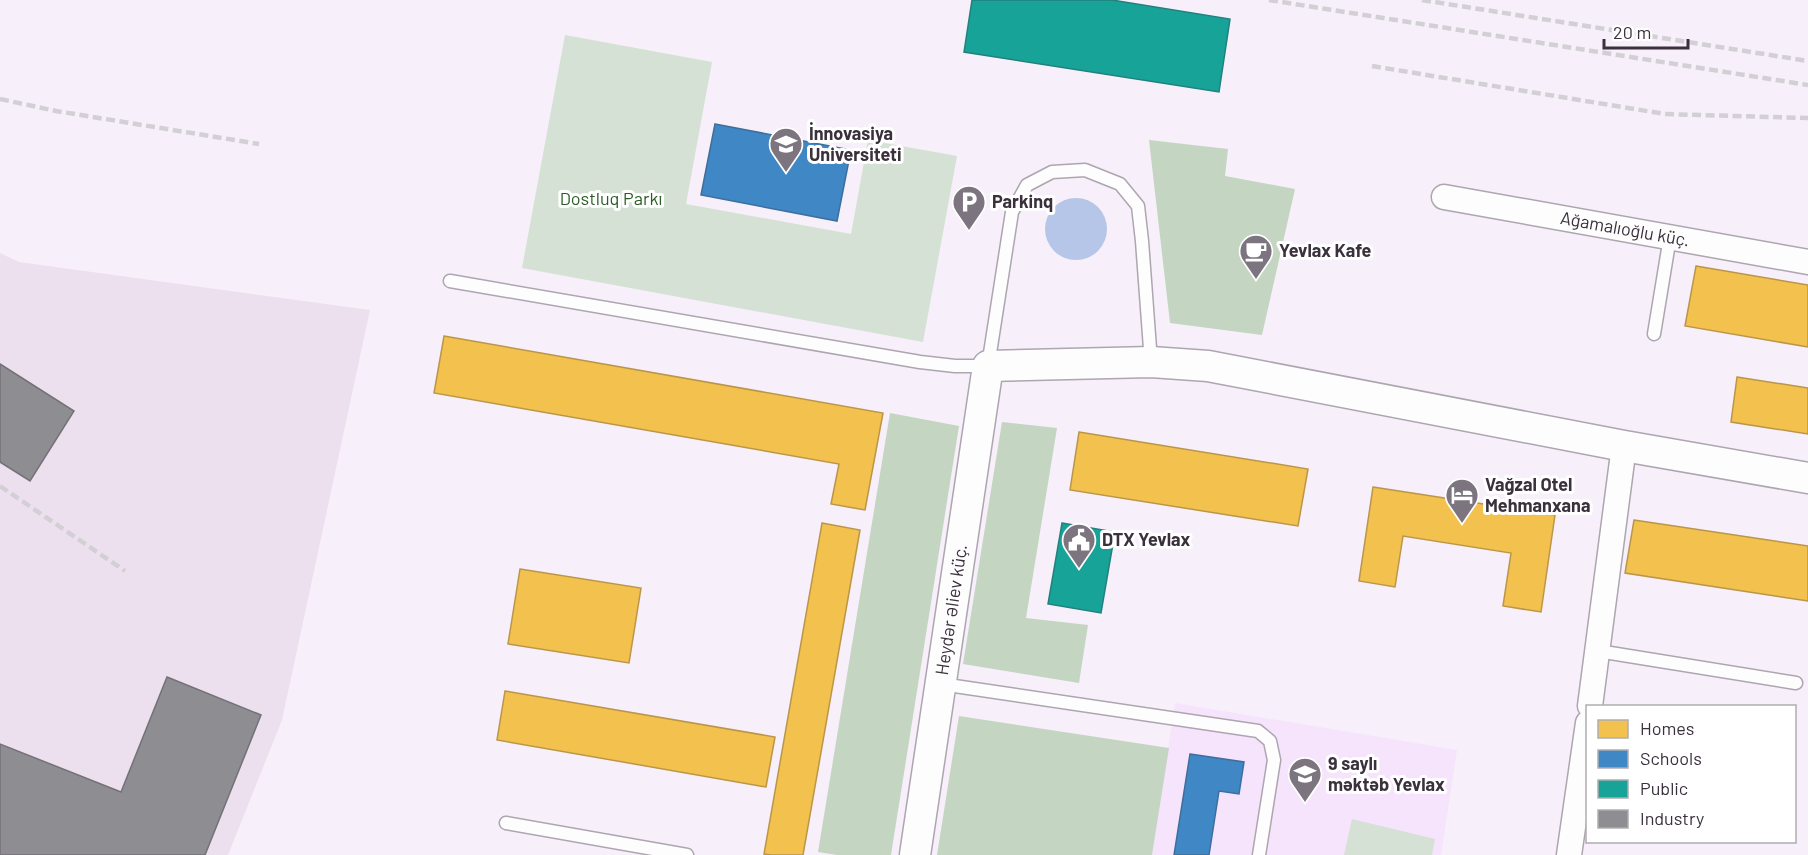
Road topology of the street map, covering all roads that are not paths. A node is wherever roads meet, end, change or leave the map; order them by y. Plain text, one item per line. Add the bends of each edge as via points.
1 (1443, 197) dead end
2 (1670, 237) junction
3 (1808, 262) edge
4 (450, 281) dead end
5 (1654, 334) dead end
6 (1151, 362) junction
7 (988, 366) junction
8 (1624, 446) junction
9 (1808, 478) edge
10 (1598, 651) junction
11 (1796, 683) dead end
12 (940, 684) junction
13 (1590, 705) edge
14 (1586, 730) edge
15 (506, 823) dead end
16 (687, 855) edge
17 (915, 855) edge
18 (1259, 855) edge
19 (1569, 855) edge

1 - 2 street, Ağamalıoğlu küç.
2 - 3 street, Ağamalıoğlu küç.
2 - 5 lane
4 - 7 lane via 920,363
6 - 7 street
6 - 7 lane via 1138,206 1120,184 1085,170 1052,171 1027,185 1012,212
6 - 8 street via 1208,366
7 - 12 street, Heydər Əliev küç.
8 - 9 street
8 - 10 street
10 - 11 lane
10 - 13 street
12 - 17 street, Heydər Əliev küç.
12 - 18 lane via 1258,730 1270,741 1274,760
14 - 19 street
15 - 16 lane

